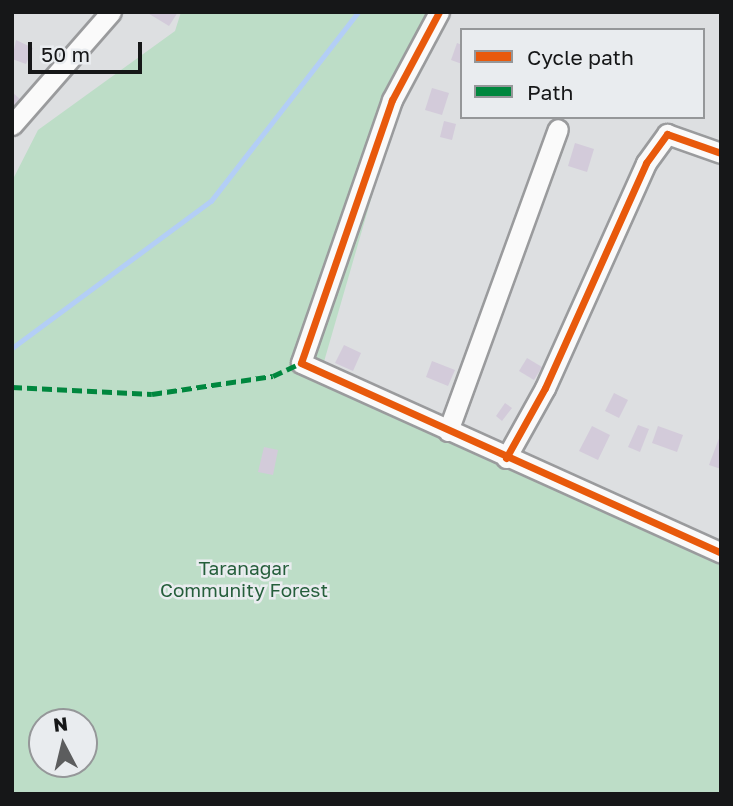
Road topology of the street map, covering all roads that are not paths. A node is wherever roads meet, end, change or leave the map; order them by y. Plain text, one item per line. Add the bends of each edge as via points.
1 (111, 12) edge
2 (439, 12) edge
3 (12, 125) edge
4 (558, 129) dead end
5 (721, 153) edge
6 (448, 431) junction
7 (506, 458) junction
8 (721, 553) edge

1 - 3 street
2 - 6 street via 392,100 301,363
4 - 6 street
5 - 7 street via 667,134 646,163 545,388
6 - 7 street
7 - 8 street

